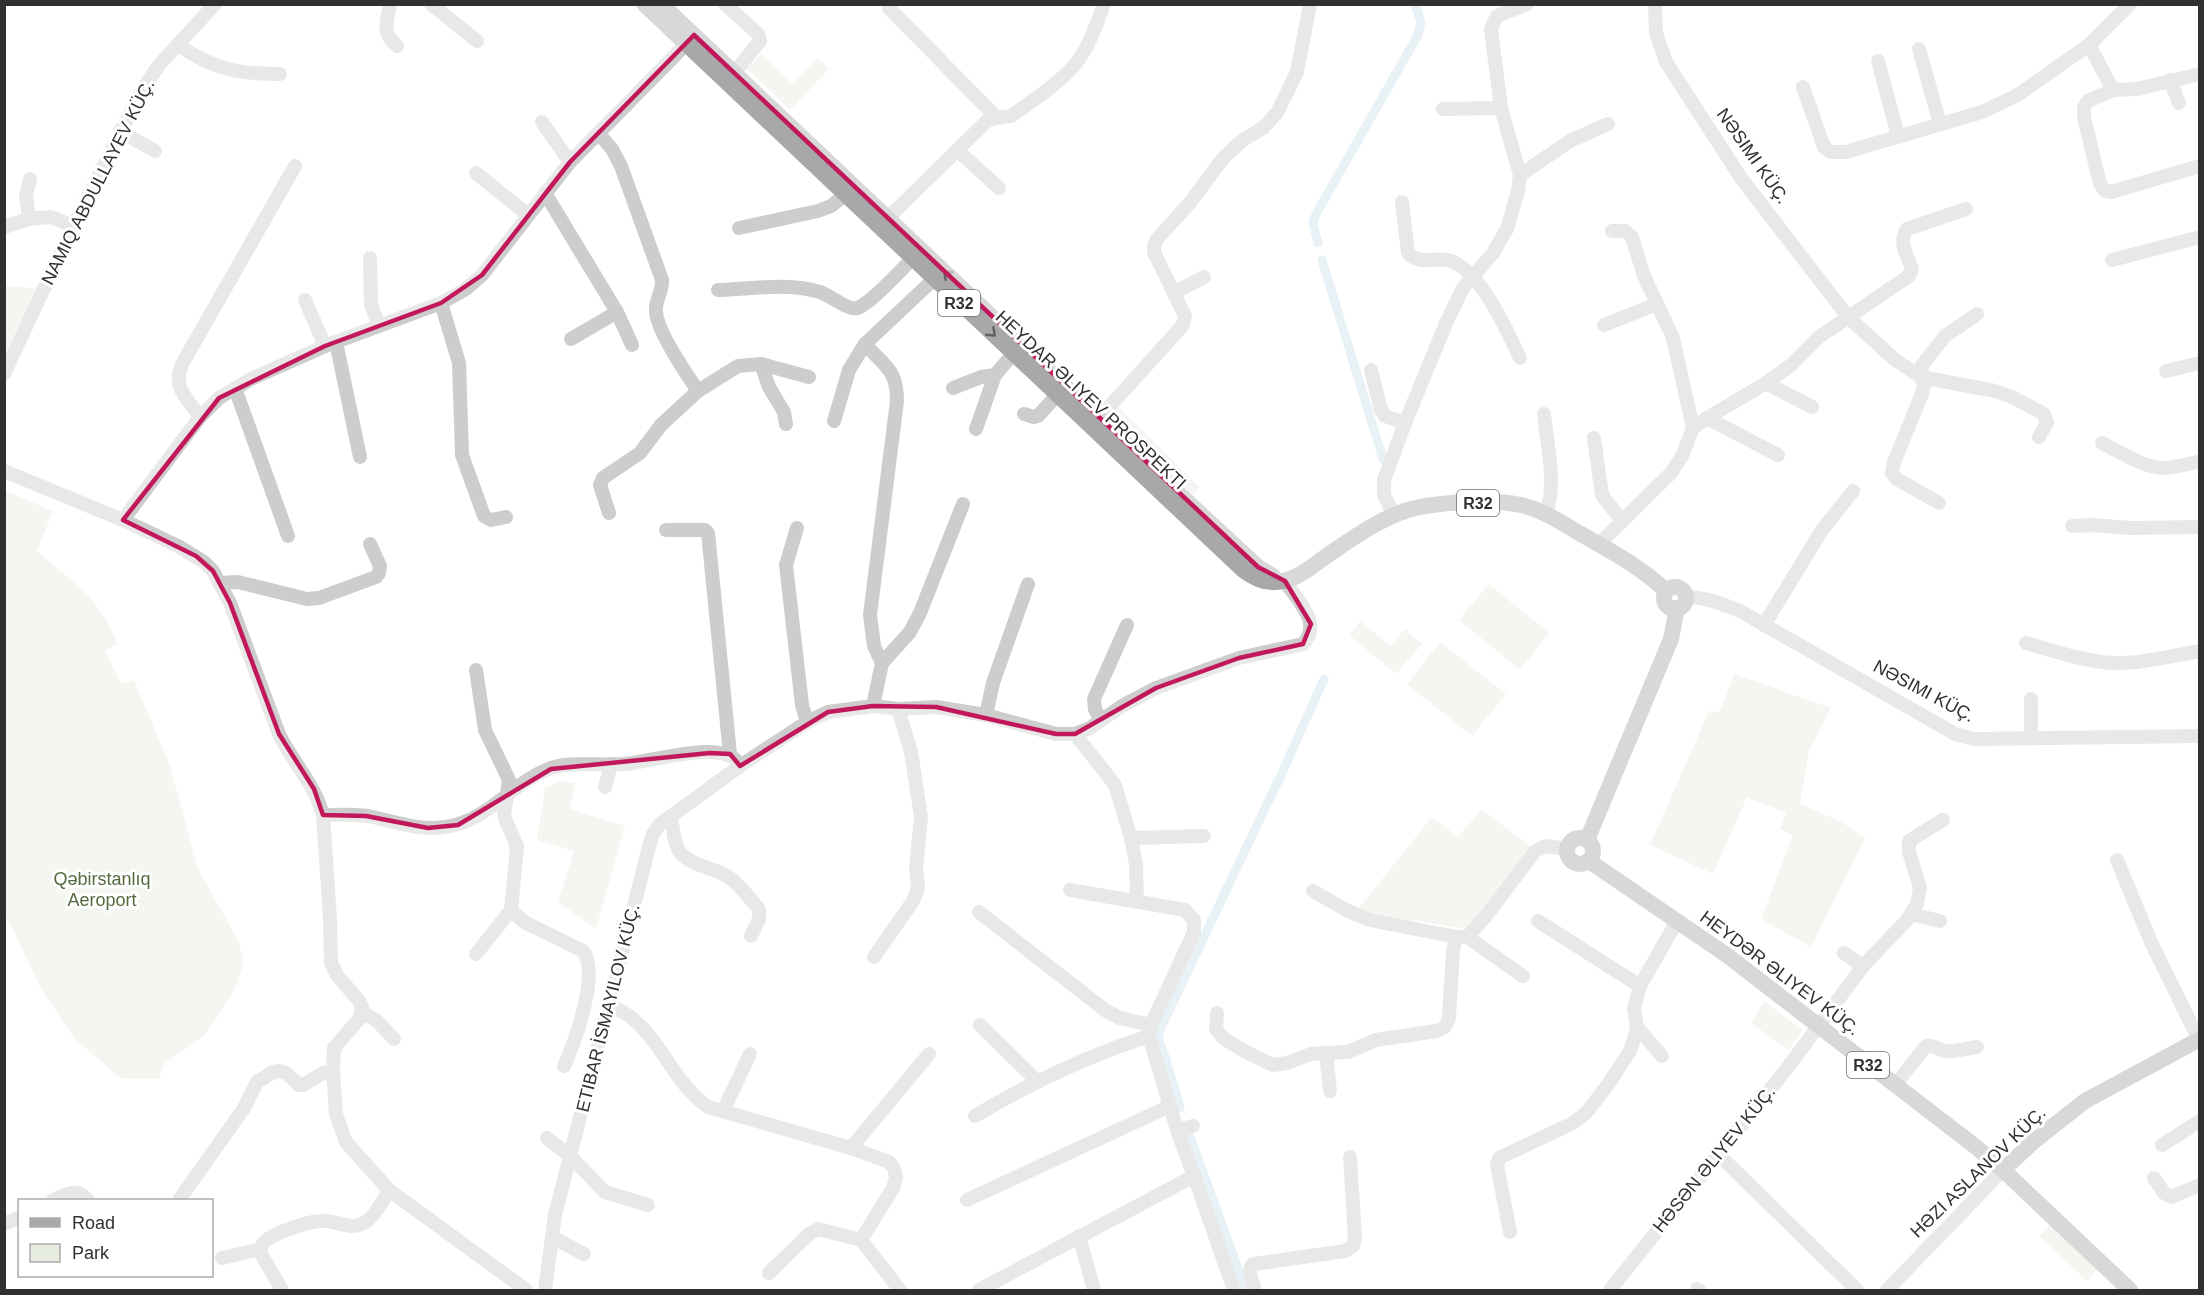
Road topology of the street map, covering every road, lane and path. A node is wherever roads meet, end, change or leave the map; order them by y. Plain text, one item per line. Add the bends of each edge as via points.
1 (215, 4) edge
2 (390, 4) edge
3 (431, 4) edge
4 (644, 4) edge
5 (662, 4) edge
6 (1104, 4) edge
7 (1310, 4) edge
8 (1527, 4) edge
9 (1655, 4) edge
10 (2130, 4) edge
11 (729, 6) edge
12 (889, 8) dead end
13 (690, 40) junction
14 (477, 41) dead end
15 (177, 45) junction
16 (2089, 45) junction
17 (397, 46) dead end
18 (1920, 50) dead end
19 (1878, 61) dead end
20 (734, 73) junction
21 (280, 74) dead end
22 (2199, 74) edge
23 (2170, 80) junction
24 (1803, 87) dead end
25 (2113, 90) junction
26 (2179, 103) dead end
27 (1501, 108) junction
28 (1443, 109) dead end
29 (996, 117) junction
30 (542, 122) dead end
31 (1608, 124) dead end
32 (1940, 124) junction
33 (120, 131) junction
34 (598, 133) junction
35 (1898, 136) junction
36 (957, 150) junction
37 (155, 151) dead end
38 (570, 162) junction
39 (295, 166) dead end
40 (2199, 166) edge
41 (476, 173) dead end
42 (1520, 175) junction
43 (30, 179) dead end
44 (999, 188) dead end
45 (545, 193) junction
46 (845, 195) junction
47 (1402, 202) dead end
48 (1966, 209) dead end
49 (528, 215) junction
50 (29, 219) junction
51 (888, 219) junction
52 (73, 226) junction
53 (4, 227) edge
54 (739, 228) dead end
55 (1612, 231) dead end
56 (2199, 237) edge
57 (370, 258) dead end
58 (912, 259) junction
59 (2112, 260) dead end
60 (1471, 276) junction
61 (1204, 277) dead end
62 (934, 279) junction
63 (718, 290) dead end
64 (1173, 293) junction
65 (305, 300) dead end
66 (441, 303) junction
67 (1657, 304) junction
68 (617, 312) junction
69 (1977, 314) dead end
70 (1848, 317) junction
71 (379, 325) junction
72 (1604, 325) dead end
73 (571, 339) dead end
74 (331, 344) junction
75 (865, 344) junction
76 (632, 345) dead end
77 (1013, 354) junction
78 (1520, 358) dead end
79 (2199, 363) edge
80 (761, 364) junction
81 (1371, 370) dead end
82 (2166, 371) dead end
83 (4, 374) edge
84 (995, 375) junction
85 (809, 377) dead end
86 (1921, 377) junction
87 (1766, 383) junction
88 (235, 388) junction
89 (953, 388) dead end
90 (698, 391) junction
91 (1057, 395) junction
92 (1812, 407) dead end
93 (1024, 414) dead end
94 (1544, 414) dead end
95 (200, 417) junction
96 (1100, 417) junction
97 (1707, 418) junction
98 (834, 421) dead end
99 (1405, 423) junction
100 (786, 424) dead end
101 (1693, 428) junction
102 (976, 429) dead end
103 (2039, 437) dead end
104 (1594, 438) dead end
105 (2102, 443) dead end
106 (1778, 455) dead end
107 (360, 458) dead end
108 (2199, 461) edge
109 (4, 471) edge
110 (1853, 491) dead end
111 (1939, 503) dead end
112 (963, 504) dead end
113 (609, 513) dead end
114 (1546, 514) junction
115 (1394, 515) junction
116 (506, 518) dead end
117 (123, 520) junction
118 (1622, 521) junction
119 (2072, 526) dead end
120 (2199, 527) edge
121 (797, 528) dead end
122 (666, 530) dead end
123 (288, 536) dead end
124 (370, 544) dead end
125 (1599, 544) junction
126 (1285, 581) junction
127 (221, 583) junction
128 (1028, 584) dead end
129 (1682, 602) junction
130 (1127, 625) dead end
131 (1764, 625) junction
132 (2026, 643) dead end
133 (2199, 651) edge
134 (882, 663) junction
135 (476, 670) dead end
136 (2031, 699) dead end
137 (873, 706) junction
138 (898, 709) junction
139 (986, 715) junction
140 (1100, 719) junction
141 (807, 722) junction
142 (1076, 734) junction
143 (2199, 736) edge
144 (2031, 738) junction
145 (730, 754) junction
146 (611, 764) junction
147 (740, 766) junction
148 (605, 787) dead end
149 (508, 796) junction
150 (322, 815) junction
151 (671, 816) junction
152 (1943, 820) dead end
153 (1204, 836) dead end
154 (1131, 838) junction
155 (1587, 840) junction
156 (1567, 849) junction
157 (2117, 860) dead end
158 (1589, 861) junction
159 (1070, 890) dead end
160 (1313, 891) dead end
161 (1137, 902) junction
162 (511, 910) junction
163 (979, 912) dead end
164 (1911, 914) junction
165 (1538, 921) dead end
166 (1677, 921) junction
167 (1940, 921) dead end
168 (751, 936) dead end
169 (1461, 937) junction
170 (1844, 952) dead end
171 (476, 954) dead end
172 (874, 957) dead end
173 (1863, 966) junction
174 (1523, 976) dead end
175 (1640, 986) junction
176 (609, 1004) junction
177 (362, 1012) junction
178 (1218, 1013) dead end
179 (980, 1025) dead end
180 (1817, 1026) junction
181 (1637, 1027) junction
182 (1150, 1031) junction
183 (394, 1039) dead end
184 (2199, 1039) edge
185 (1977, 1047) dead end
186 (1326, 1053) junction
187 (750, 1054) dead end
188 (929, 1054) dead end
189 (1662, 1056) dead end
190 (564, 1066) dead end
191 (333, 1071) junction
192 (1037, 1081) junction
193 (1895, 1085) junction
194 (1330, 1091) dead end
195 (1170, 1106) junction
196 (723, 1111) junction
197 (975, 1116) dead end
198 (2199, 1121) edge
199 (1193, 1126) dead end
200 (1177, 1130) junction
201 (547, 1138) dead end
202 (2162, 1145) dead end
203 (851, 1148) junction
204 (1718, 1155) junction
205 (570, 1156) junction
206 (1350, 1157) dead end
207 (2003, 1170) junction
208 (1194, 1176) junction
209 (2154, 1178) dead end
210 (2199, 1185) edge
211 (389, 1190) junction
212 (55, 1199) edge
213 (87, 1199) edge
214 (180, 1199) edge
215 (967, 1200) dead end
216 (648, 1205) dead end
217 (18, 1218) edge
218 (4, 1224) edge
219 (1510, 1232) dead end
220 (1079, 1236) junction
221 (552, 1237) junction
222 (861, 1239) junction
223 (261, 1249) junction
224 (584, 1254) dead end
225 (222, 1258) dead end
226 (769, 1273) dead end
227 (282, 1290) edge
228 (526, 1290) edge
229 (545, 1290) edge
230 (900, 1290) edge
231 (979, 1290) edge
232 (1094, 1290) edge
233 (1234, 1290) edge
234 (1255, 1290) edge
235 (1610, 1290) edge
236 (1857, 1290) edge
237 (1887, 1290) edge
238 (2130, 1290) edge

1 - 15 street, NAMIQ ABDULLAYEV KÜÇ.
2 - 17 street via 386,31 388,39
3 - 14 street
4 - 13 main road, HEYDAR ƏLIYEV PROSPEKTI / R32
5 - 13 main road, R32
6 - 29 street via 1074,66 1011,116
7 - 64 street via 1297,72 1277,113 1224,156 1190,204 1157,239 1154,252
8 - 27 street via 1497,16 1491,29
9 - 70 street, NƏSIMI KÜÇ. via 1656,33 1666,62 1741,178
10 - 16 street
11 - 20 street via 758,34 760,41
12 - 29 street
13 - 20 main road, R32
13 - 34 street
13 - 46 main road, HEYDAR ƏLIYEV PROSPEKTI / R32
15 - 21 street via 197,58 229,70
15 - 33 street, NAMIQ ABDULLAYEV KÜÇ. via 150,78
16 - 25 street
16 - 32 street via 2016,96 1982,112
18 - 32 street
19 - 35 street
20 - 51 main road, R32
22 - 23 street
23 - 25 street via 2137,89
23 - 26 street
24 - 35 street via 1824,147 1831,152 1846,152
25 - 40 street via 2088,101 2084,107 2100,184 2105,191
27 - 28 street
27 - 42 street
29 - 36 street
30 - 38 street
31 - 42 street via 1570,141
32 - 35 street
33 - 37 street
33 - 52 street, NAMIQ ABDULLAYEV KÜÇ.
34 - 38 street
34 - 90 street via 621,166 662,280 656,315 674,354
36 - 44 street
36 - 51 street
38 - 45 street
39 - 95 street via 177,375 178,386
41 - 49 street
42 - 60 street via 1507,229 1493,253
43 - 50 street via 26,196
45 - 49 street
45 - 68 street
46 - 54 street via 818,211
46 - 58 main road, HEYDAR ƏLIYEV PROSPEKTI / R32
47 - 60 street via 1408,253 1413,258 1449,260
48 - 70 street via 1907,229 1902,242 1912,269 1909,276
49 - 66 street via 482,275
50 - 52 street via 51,217
50 - 53 street
96 -> 51 main road, R32
52 - 83 street, NAMIQ ABDULLAYEV KÜÇ.
55 - 67 street via 1625,231 1632,237
56 - 59 street
57 - 71 street via 371,304
58 - 62 main road, HEYDAR ƏLIYEV PROSPEKTI / R32
58 - 63 street via 860,308 852,309 822,292 798,286
60 - 78 street via 1502,318
60 - 99 street via 1447,321
61 - 64 street
62 - 75 street
62 -> 77 main road, HEYDAR ƏLIYEV PROSPEKTI / R32
64 - 96 street via 1185,316 1183,325
65 - 74 street
66 - 71 street
66 - 116 street via 459,363 462,455 484,516 491,520
67 - 72 street
67 - 101 street via 1673,338
68 - 73 street
68 - 76 street
69 - 86 street via 1944,336 1922,365
70 - 86 street, NƏSIMI KÜÇ. via 1894,359
70 - 87 street
71 - 74 street
74 - 88 street
74 - 107 street
75 - 98 street via 849,370
75 - 134 street via 894,375 897,384 870,615 874,646
77 - 84 street
77 - 91 main road, HEYDAR ƏLIYEV PROSPEKTI / R32
79 - 82 street
80 - 85 street
80 - 90 street via 738,366
80 - 100 street
81 - 99 street via 1380,410 1385,416
84 - 89 street
84 - 102 street
86 - 103 street, NƏSIMI KÜÇ. via 2012,397 2044,414 2048,422
86 - 111 street via 1923,394 1892,472 1897,479
87 - 92 street
87 - 97 street
88 - 95 street
88 - 123 street
90 - 113 street via 661,425 640,453 603,478 600,484
91 - 93 street via 1038,416
91 - 126 main road, HEYDAR ƏLIYEV PROSPEKTI / R32 via 1243,570 1265,582
94 - 114 street via 1552,481
95 - 117 street
96 - 126 main road, R32 via 1258,567
97 - 101 street
97 - 106 street
99 - 115 street via 1384,480 1384,495
101 - 118 street via 1671,473
104 - 118 street via 1602,495
105 - 108 street via 2151,466 2162,468
109 - 117 street
110 - 131 street via 1822,530
112 - 134 street via 920,613
114 - 115 main road, R32 via 1521,505 1478,503 1425,507
114 - 125 main road, R32
115 - 126 main road, R32
117 - 127 street via 196,556
118 - 125 street
119 - 120 street
121 - 141 street via 786,566
122 - 145 street via 708,533
124 - 127 street via 380,566 376,577 319,598 308,599 238,582
125 - 129 main road, R32 via 1666,591 1676,587 1684,592
126 - 140 street via 1311,624 1312,631 1303,644 1239,658 1156,688
127 - 150 street via 279,734 314,789
128 - 139 street via 993,683
129 - 131 street, NƏSIMI KÜÇ. via 1699,597 1713,600
129 - 155 main road via 1671,639
130 - 140 street via 1094,699
131 - 144 street, NƏSIMI KÜÇ. via 1955,734 1974,739
132 - 133 street via 2113,663
134 - 137 street
135 - 149 street via 485,730 509,780
136 - 144 street
137 - 138 street
137 - 141 street via 828,712
138 - 139 street via 936,707
138 - 172 street via 911,752 921,817 918,888
139 - 142 street via 1056,734
140 - 142 street
141 - 147 street
142 - 154 street via 1115,785
143 - 144 street, NƏSIMI KÜÇ.
145 - 146 street via 673,754
145 - 147 street
146 - 148 street
146 - 149 street via 551,769
147 - 151 street
149 - 150 street via 480,815 442,828 366,816
149 - 162 street via 504,816 517,846
150 - 177 street via 331,963 359,1001
151 - 168 street via 682,857 731,878 759,909
151 - 176 street via 653,834
152 - 164 street via 1910,841 1909,852 1920,888
153 - 154 street
154 - 161 street
155 - 156 main road via 1572,840
155 - 158 main road via 1593,852
156 - 158 main road via 1572,862
156 - 169 street via 1546,846 1535,851 1486,916
157 - 184 street via 2151,942
158 - 166 main road, HEYDƏR ƏLIYEV KÜÇ. / R32
159 - 161 street
160 - 169 street via 1370,920
161 - 182 street via 1185,910 1194,920 1194,932
162 - 171 street
162 - 190 street via 524,922 588,957 587,991
163 - 182 street via 1104,1010
164 - 167 street
164 - 173 street, HƏSƏN ƏLIYEV KÜÇ.
165 - 175 street
166 - 175 street
166 - 180 main road, HEYDƏR ƏLIYEV KÜÇ. / R32
169 - 174 street
169 - 186 street via 1453,951 1449,1018 1445,1027 1376,1040 1348,1052
170 - 173 street
173 - 180 street, HƏSƏN ƏLIYEV KÜÇ.
175 - 181 street via 1634,1008
176 - 196 street via 647,1033 695,1098
176 - 205 street
177 - 183 street
177 - 191 street via 334,1048
178 - 186 street via 1216,1029 1223,1038 1273,1065
179 - 192 street
180 - 193 main road, HEYDƏR ƏLIYEV KÜÇ. / R32
180 - 204 street, HƏSƏN ƏLIYEV KÜÇ.
181 - 189 street
181 - 219 street via 1630,1051 1586,1113 1499,1158 1497,1165
182 - 192 street
182 - 195 street
184 - 207 main road, HƏZI ASLANOV KÜÇ. via 2085,1101
185 - 193 street via 1943,1051 1930,1045
186 - 194 street
187 - 196 street
188 - 203 street
191 - 211 street via 340,1129 354,1152
191 - 214 street via 303,1085 279,1071 257,1082 244,1108
192 - 197 street
193 - 207 main road, HEYDƏR ƏLIYEV KÜÇ. / R32
195 - 200 street
195 - 215 street
196 - 203 street
198 - 202 street
199 - 200 street
200 - 208 street
201 - 205 street
203 - 222 street via 889,1162 896,1178
204 - 235 street, HƏSƏN ƏLIYEV KÜÇ.
204 - 236 street
205 - 216 street via 605,1192
205 - 221 street
206 - 234 street via 1353,1246 1345,1251 1253,1264 1249,1270
207 - 237 street, HƏZI ASLANOV KÜÇ.
207 - 238 main road, HEYDƏR ƏLIYEV KÜÇ. / R32
208 - 220 street
208 - 233 street
209 - 210 street via 2171,1197
211 - 223 street via 376,1212 359,1225 316,1222 285,1231 265,1241
211 - 228 street
212 - 213 street via 77,1192
217 - 218 street
220 - 231 street
220 - 232 street
221 - 224 street
221 - 229 street
222 - 226 street via 818,1229
222 - 230 street
223 - 225 street
223 - 227 street

